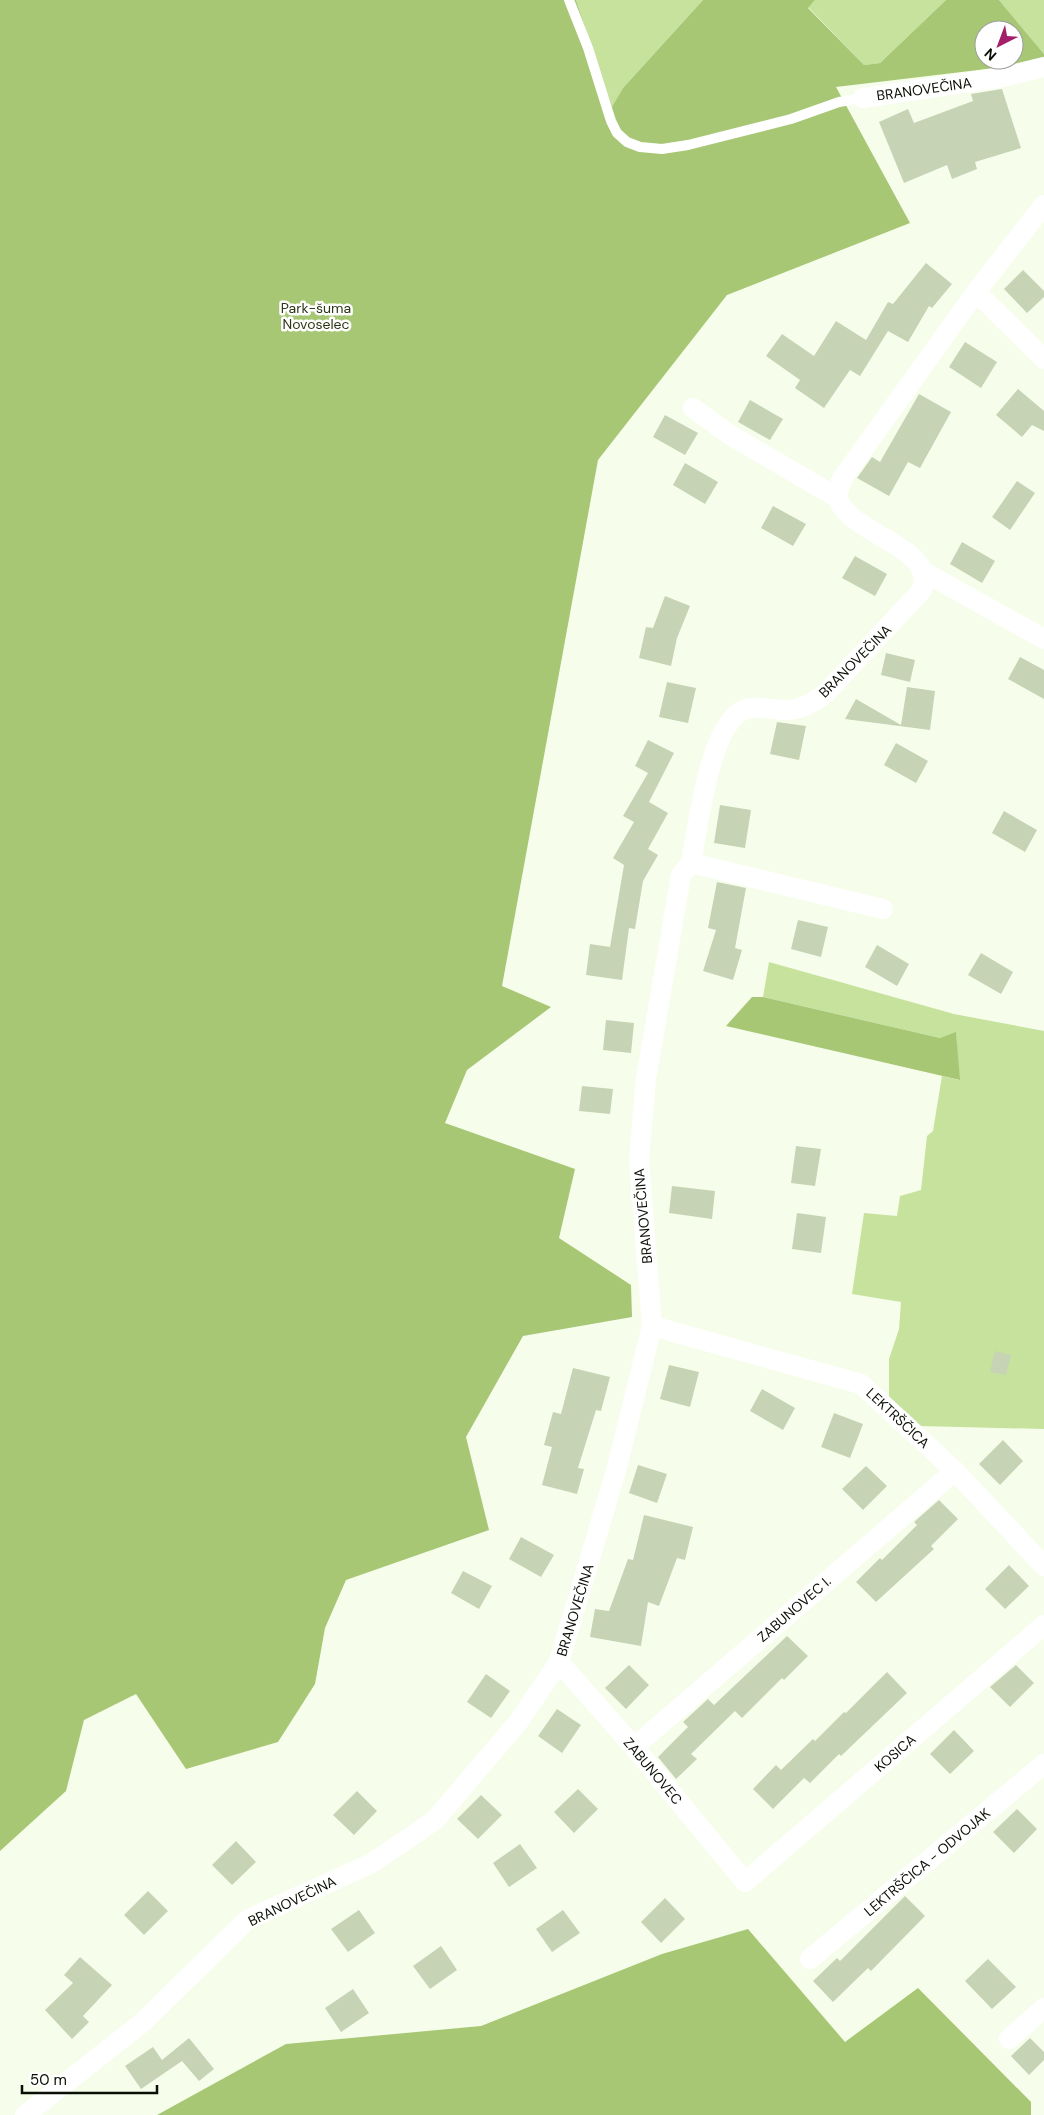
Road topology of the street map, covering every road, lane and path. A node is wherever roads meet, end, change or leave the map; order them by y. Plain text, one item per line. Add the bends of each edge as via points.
1 (569, 0) edge
2 (1044, 67) edge
3 (863, 98) joint
4 (1044, 205) edge
5 (976, 292) junction
6 (1044, 360) edge
7 (693, 408) dead end
8 (838, 498) junction
9 (924, 572) junction
10 (1044, 639) edge
11 (691, 863) junction
12 (883, 909) dead end
13 (652, 1326) junction
14 (955, 1471) junction
15 (1044, 1566) edge
16 (1044, 1624) edge
17 (559, 1662) junction
18 (634, 1747) junction
19 (1044, 1764) edge
20 (745, 1882) joint
21 (810, 1959) dead end
22 (1044, 2008) edge
23 (1008, 2039) dead end
24 (25, 2115) edge

1 - 3 lane via 611,121 626,142 640,147 662,149 688,145
2 - 3 street, BRANOVEČINA via 1003,77
4 - 5 street
5 - 6 street
5 - 8 street via 842,479
7 - 8 street via 730,435
8 - 9 street via 844,510 908,554
9 - 10 street
9 - 11 street, BRANOVEČINA via 925,583 918,595 826,693 808,706 787,710 745,709 731,720 720,736 711,763
11 - 12 street
11 - 13 street, BRANOVEČINA via 681,875 646,1079 638,1160
13 - 14 street, LEKTRŠČICA via 861,1384
13 - 17 street, BRANOVEČINA via 616,1471
14 - 15 street, LEKTRŠČICA
14 - 18 street, ZABUNOVEC I.
16 - 20 street, KOSICA
17 - 18 street, ZABUNOVEC
17 - 24 street, BRANOVEČINA via 520,1721 435,1820 372,1863 247,1920 143,2022
18 - 20 street, ZABUNOVEC
19 - 21 street, LEKTRŠČICA - ODVOJAK
22 - 23 street

